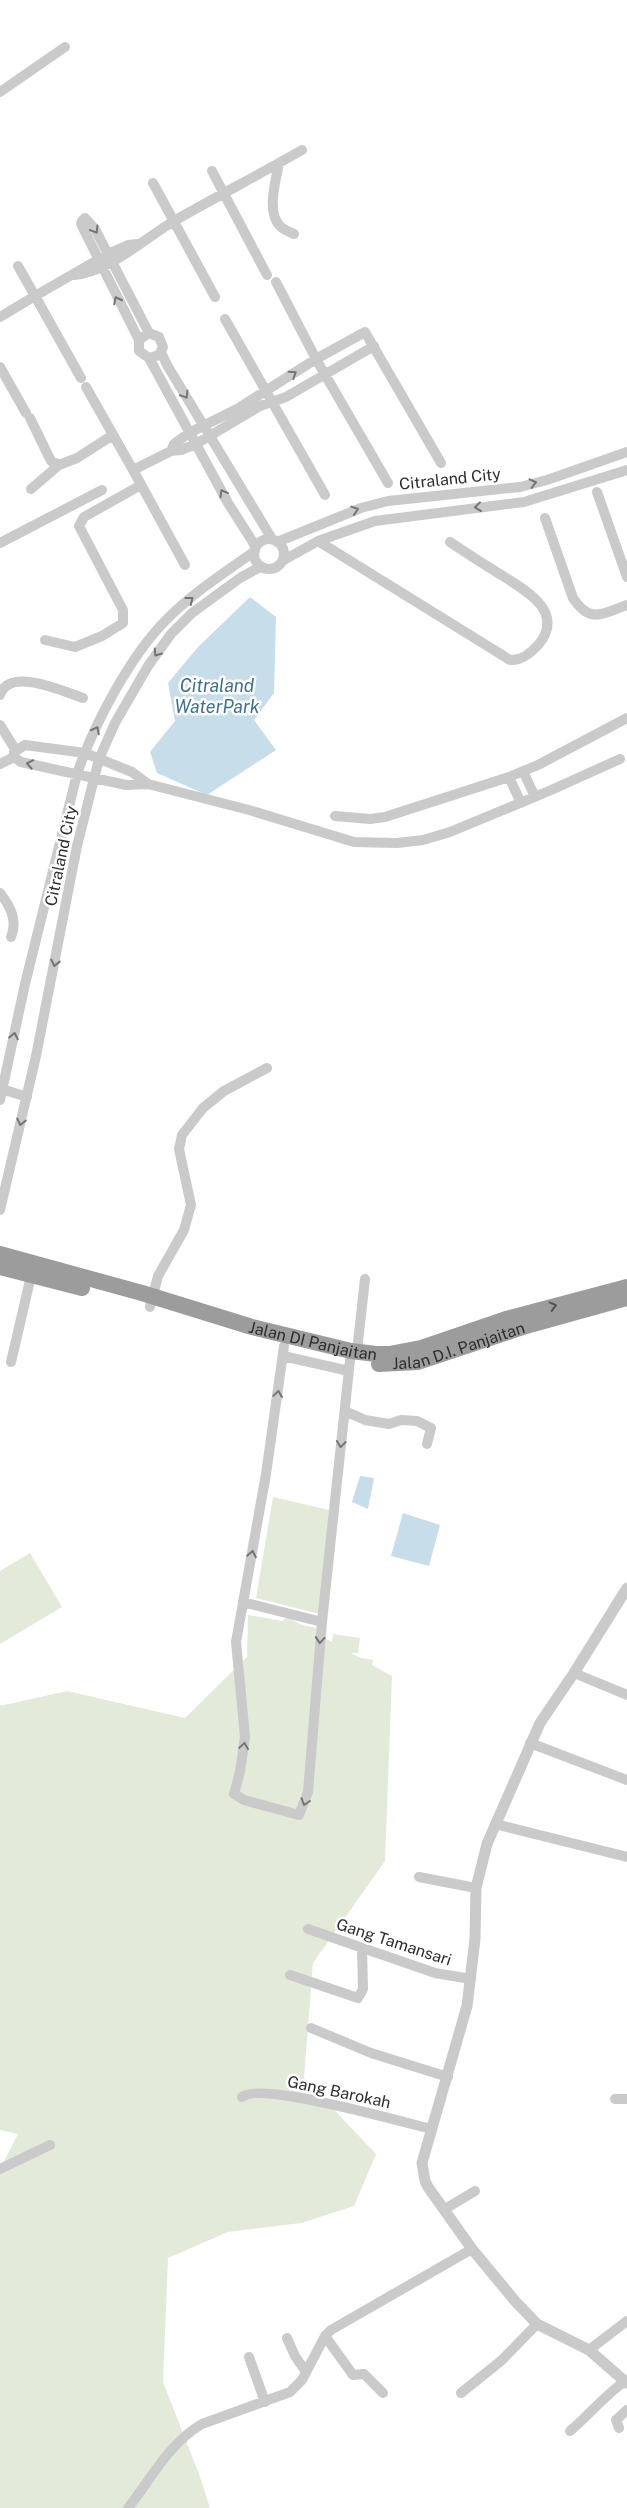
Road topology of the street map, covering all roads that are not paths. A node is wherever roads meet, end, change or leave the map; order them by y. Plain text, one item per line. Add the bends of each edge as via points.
1 (65, 46) dead end
2 (0, 92) edge
3 (302, 150) dead end
4 (279, 163) junction
5 (212, 171) dead end
6 (153, 183) dead end
7 (224, 193) junction
8 (173, 222) junction
9 (294, 234) dead end
10 (110, 257) junction
11 (99, 263) junction
12 (18, 266) dead end
13 (267, 275) dead end
14 (276, 282) dead end
15 (34, 296) junction
16 (215, 297) dead end
17 (0, 317) edge
18 (225, 319) dead end
19 (149, 333) junction
20 (139, 340) junction
21 (374, 346) junction
22 (161, 352) junction
23 (148, 358) junction
24 (316, 359) junction
25 (0, 367) edge
26 (326, 375) junction
27 (267, 391) junction
28 (273, 401) junction
29 (202, 425) junction
30 (189, 433) junction
31 (113, 435) junction
32 (209, 436) junction
33 (196, 444) junction
34 (171, 451) junction
35 (627, 452) edge
36 (441, 463) dead end
37 (59, 465) junction
38 (133, 470) junction
39 (627, 470) edge
40 (388, 483) dead end
41 (141, 485) junction
42 (31, 489) dead end
43 (102, 490) dead end
44 (597, 492) dead end
45 (326, 495) dead end
46 (252, 506) junction
47 (236, 515) junction
48 (545, 518) dead end
49 (332, 519) junction
50 (338, 533) junction
51 (275, 540) junction
52 (318, 541) junction
53 (450, 542) dead end
54 (0, 543) edge
55 (255, 549) junction
56 (284, 560) junction
57 (185, 566) dead end
58 (260, 567) junction
59 (627, 577) edge
60 (627, 605) edge
61 (45, 640) dead end
62 (0, 691) edge
63 (83, 698) dead end
64 (627, 718) edge
65 (0, 724) edge
66 (15, 753) junction
67 (85, 753) junction
68 (99, 759) junction
69 (620, 759) dead end
70 (0, 764) edge
71 (523, 771) junction
72 (77, 774) junction
73 (510, 777) junction
74 (93, 779) junction
75 (148, 784) junction
76 (535, 797) junction
77 (521, 803) junction
78 (335, 816) dead end
79 (0, 893) edge
80 (11, 937) dead end
81 (267, 1068) dead end
82 (2, 1089) junction
83 (27, 1097) junction
84 (0, 1100) edge
85 (0, 1210) edge
86 (0, 1254) edge
87 (0, 1267) edge
88 (31, 1276) junction
89 (365, 1279) dead end
90 (627, 1286) edge
91 (627, 1298) edge
92 (151, 1302) junction
93 (284, 1351) junction
94 (352, 1359) junction
95 (11, 1362) dead end
96 (345, 1411) junction
97 (427, 1444) dead end
98 (627, 1588) edge
99 (243, 1602) junction
100 (322, 1622) junction
101 (574, 1673) junction
102 (627, 1695) edge
103 (530, 1743) junction
104 (627, 1780) edge
105 (495, 1824) junction
106 (627, 1857) edge
107 (419, 1877) dead end
108 (476, 1888) junction
109 (308, 1929) dead end
110 (362, 1948) junction
111 (290, 1975) dead end
112 (471, 1979) junction
113 (312, 2028) dead end
114 (448, 2077) junction
115 (242, 2097) dead end
116 (615, 2099) dead end
117 (627, 2099) edge
118 (431, 2129) junction
119 (50, 2145) dead end
120 (0, 2169) edge
121 (475, 2191) dead end
122 (445, 2209) junction
123 (472, 2249) junction
124 (627, 2322) edge
125 (537, 2324) junction
126 (325, 2336) junction
127 (287, 2338) dead end
128 (589, 2350) junction
129 (248, 2357) dead end
130 (306, 2372) junction
131 (626, 2382) edge
132 (384, 2393) dead end
133 (461, 2393) dead end
134 (265, 2402) junction
135 (627, 2410) edge
136 (619, 2428) dead end
137 (570, 2432) dead end
138 (128, 2508) edge

1 - 2 street
3 - 4 street
4 - 7 street
4 - 9 street via 274,195 275,217 280,226
5 - 7 street
6 - 8 street
7 - 8 street
7 - 13 street
8 - 10 street
8 - 16 street
10 - 11 street
11 -> 10 street via 81,224 85,218
10 - 19 street
11 - 15 street via 83,266 74,275
20 -> 11 street
12 - 15 street
14 - 24 street
15 - 17 street
15 - 31 street
18 - 27 street
19 - 20 street
19 - 22 street via 162,341
20 - 23 street via 139,351
21 - 24 street via 367,333 363,332
21 - 26 street
21 - 36 street
22 - 23 street
22 -> 29 street
23 - 30 street
24 - 26 street
27 -> 24 street
25 - 37 street via 51,461
26 - 28 street
26 - 40 street
27 - 28 street
27 - 29 street
28 - 32 street
28 - 45 street
29 - 30 street
29 - 32 street
30 - 33 street
30 - 34 street via 174,444
31 - 37 street via 77,458
31 - 38 street
32 - 33 street
32 - 46 street
33 - 34 street
47 -> 33 street
34 - 38 street
49 -> 35 street, Citraland City via 388,501 520,487
37 - 42 street
38 - 41 street
39 -> 50 street, Citraland City via 524,502 375,521
41 - 57 street
41 - 61 street via 84,517 79,526 123,610 123,623 80,646
43 - 54 street
44 - 59 street
46 - 47 street
46 - 51 street
47 - 55 street
48 - 60 street via 573,598 580,609 594,616
49 - 50 street
49 - 51 street, Citraland City
50 - 52 street, Citraland City
51 - 55 street, Citraland City via 262,541
51 - 56 street via 284,550
52 - 53 street via 510,660 527,655 547,630 541,605 529,592
52 - 56 street, Citraland City
55 - 58 street
67 -> 55 street, Citraland City via 126,674 155,633 183,605
56 - 58 street, Citraland City via 276,568
58 -> 68 street, Citraland City via 192,613 171,634 115,723
62 - 63 street via 20,680
64 - 71 street
65 - 66 street
66 - 67 street via 25,745
66 - 70 street
72 -> 66 street via 22,762
67 - 68 street
67 - 72 street, Citraland City
68 - 74 street, Citraland City
68 - 75 street via 132,772
69 - 76 street
71 - 73 street
71 - 76 street
72 - 74 street
82 -> 72 street, Citraland City
73 - 77 street
73 - 78 street via 385,817
74 - 75 street via 136,786
74 -> 83 street, Citraland City
75 - 77 street via 371,844 422,840
76 - 77 street
79 - 80 street via 12,912
81 - 92 street via 224,1090 203,1108 182,1135 178,1149 192,1206 184,1230 158,1276
82 - 83 street
82 - 84 street, Citraland City
83 -> 85 street, Citraland City
86 - 92 highway, Jalan DI Panjaitan
87 - 88 highway, Jalan D.I. Panjaitan
88 - 92 highway, Jalan D.I. Panjaitan
88 - 95 street
89 - 94 street
94 -> 90 highway, Jalan DI Panjaitan via 432,1345 506,1319
91 - 94 highway, Jalan D.I. Panjaitan via 526,1326 418,1362 386,1365
92 - 93 highway, Jalan D.I. Panjaitan
92 - 94 highway, Jalan DI Panjaitan via 252,1327
93 - 94 highway, Jalan D.I. Panjaitan via 321,1359
99 -> 93 street
94 - 96 street
96 - 97 street via 365,1420 389,1424 401,1420 432,1428
96 -> 100 street
98 - 101 street
99 - 100 street
100 -> 99 street via 308,1792 299,1815 244,1800 234,1794 245,1737 236,1642
101 - 102 street
101 - 103 street
103 - 104 street
103 - 105 street
105 - 106 street
105 - 108 street via 481,1862
107 - 108 street
108 - 112 street
109 - 110 street, Gang Tamansari
110 - 111 street via 362,1989 358,1998
110 - 112 street, Gang Tamansari via 435,1973
112 - 114 street via 462,2030
113 - 114 street via 371,2053
114 - 118 street
115 - 118 street, Gang Barokah via 255,2092 296,2096
116 - 117 street
118 - 122 street via 422,2163 423,2173 428,2187
119 - 120 street
121 - 122 street
122 - 123 street
123 - 125 street
123 - 126 street
124 - 128 street
125 - 128 street
125 - 133 street via 502,2360
126 - 130 street
126 - 132 street via 353,2374 364,2374
127 - 130 street
128 - 131 street
129 - 134 street
130 - 134 street via 290,2392
131 - 137 street via 602,2399
134 - 138 street via 191,2430 163,2459
135 - 136 street via 616,2420

